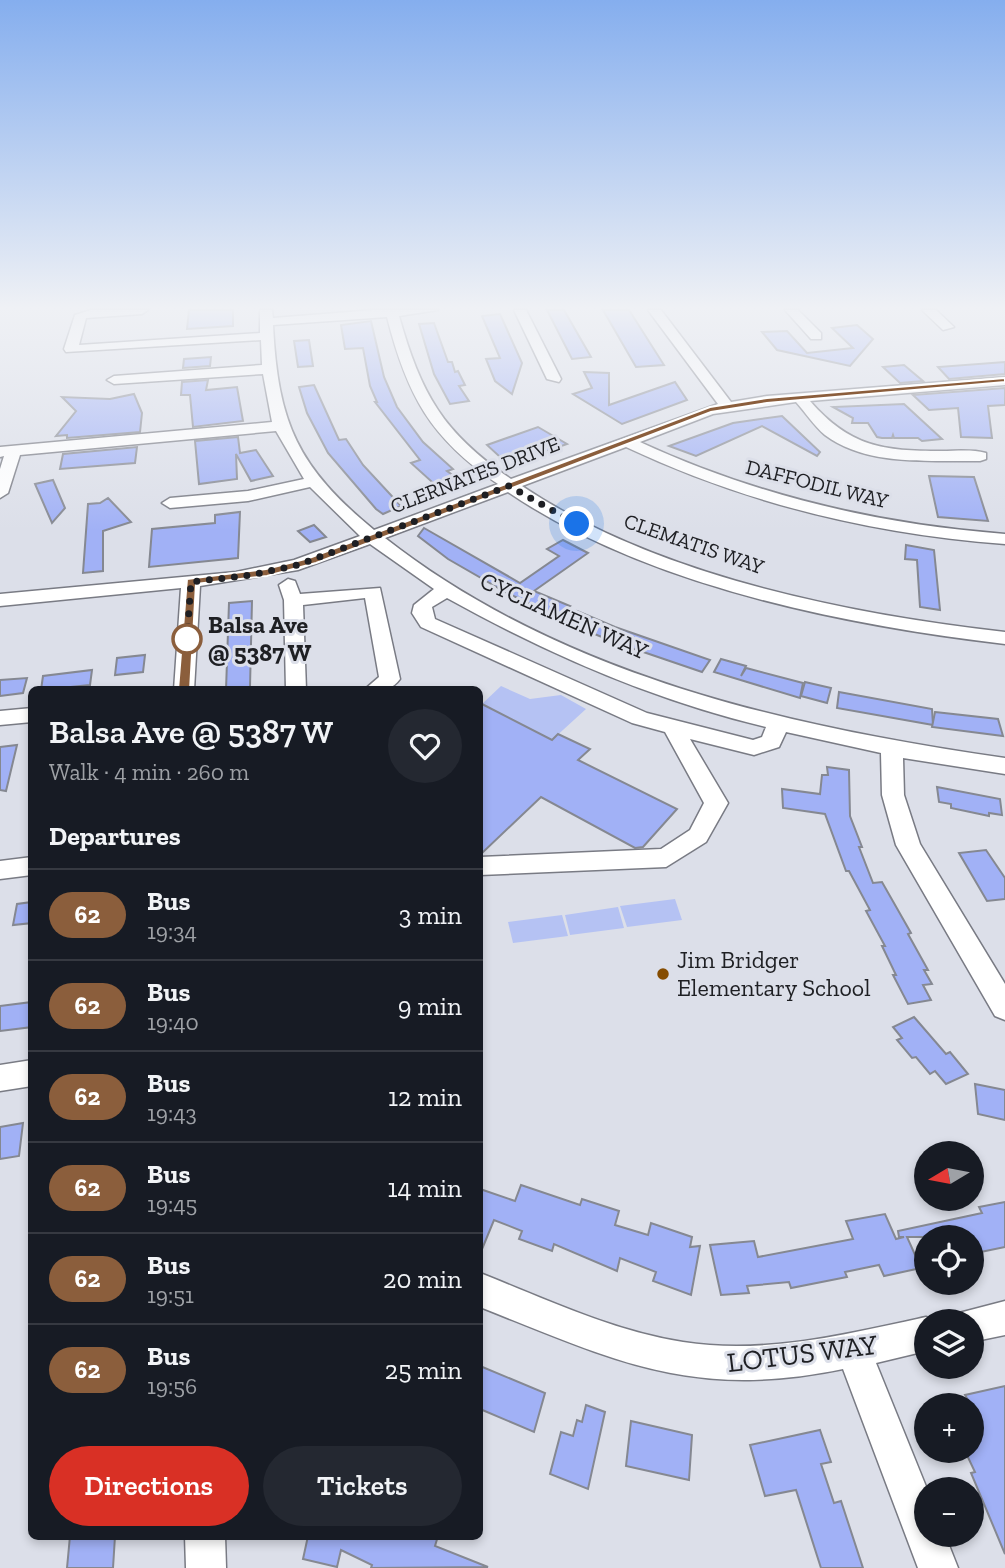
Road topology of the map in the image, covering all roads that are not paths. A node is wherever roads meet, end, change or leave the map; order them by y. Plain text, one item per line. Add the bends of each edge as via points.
1 (271, 383) edge
2 (413, 383) edge
3 (710, 383) edge
4 (979, 383) edge
5 (800, 398) junction
6 (727, 406) junction
7 (281, 426) junction
8 (626, 441) junction
9 (7, 451) edge
10 (980, 456) dead end
11 (314, 481) junction
12 (509, 486) junction
13 (0, 492) edge
14 (170, 503) dead end
15 (373, 538) junction
16 (1005, 539) edge
17 (282, 569) junction
18 (191, 582) junction
19 (447, 589) junction
20 (0, 600) edge
21 (293, 600) junction
22 (1005, 638) edge
23 (184, 686) edge
24 (296, 686) edge
25 (380, 686) edge
26 (28, 715) edge
27 (0, 718) edge
28 (779, 722) junction
29 (673, 727) junction
30 (892, 748) junction
31 (1005, 766) edge
32 (28, 866) edge
33 (483, 866) edge
34 (0, 870) edge
35 (1005, 1008) edge
36 (28, 1074) edge
37 (0, 1078) edge
38 (483, 1291) edge
39 (1005, 1318) edge
40 (984, 1322) edge
41 (914, 1337) edge
42 (853, 1349) junction
43 (205, 1540) edge
44 (206, 1568) edge
45 (938, 1568) edge

1 - 7 street, CYCLAMEN WAY
2 - 12 street, CLEMATIS WAY via 454,442
3 - 6 street
4 - 5 street, CLERNATES DRIVE
5 - 6 street, CLERNATES DRIVE
5 - 10 street via 832,432 857,444 902,453
6 - 8 street, CLERNATES DRIVE
7 - 9 street
7 - 11 street, CYCLAMEN WAY via 293,453
8 - 12 street, CLERNATES DRIVE
8 - 16 street, DAFFODIL WAY via 707,478 803,508 902,528
9 - 13 street
11 - 14 street via 248,496
11 - 15 street, CYCLAMEN WAY
12 - 15 street, CLERNATES DRIVE
12 - 22 street, CLEMATIS WAY via 634,550 729,584 878,620
15 - 17 street, CLERNATES DRIVE
15 - 19 street, CYCLAMEN WAY
17 - 18 street, CLERNATES DRIVE
17 - 21 street
18 - 20 street, CLERNATES DRIVE
18 - 23 street
19 - 28 street, CYCLAMEN WAY via 517,628 611,668
19 - 29 street via 422,609 433,626 640,718
21 - 24 street
21 - 25 street via 373,592 390,679
26 - 27 street
28 - 29 street via 771,742 754,748
28 - 30 street, CYCLAMEN WAY
29 - 33 street via 716,803 698,835 666,858
30 - 31 street, CYCLAMEN WAY
30 - 35 street via 893,795 908,845
32 - 34 street
36 - 37 street
38 - 42 street, LOTUS WAY via 629,1347 684,1360 739,1364
39 - 40 street
41 - 42 street, LOTUS WAY
42 - 45 street
43 - 44 street

